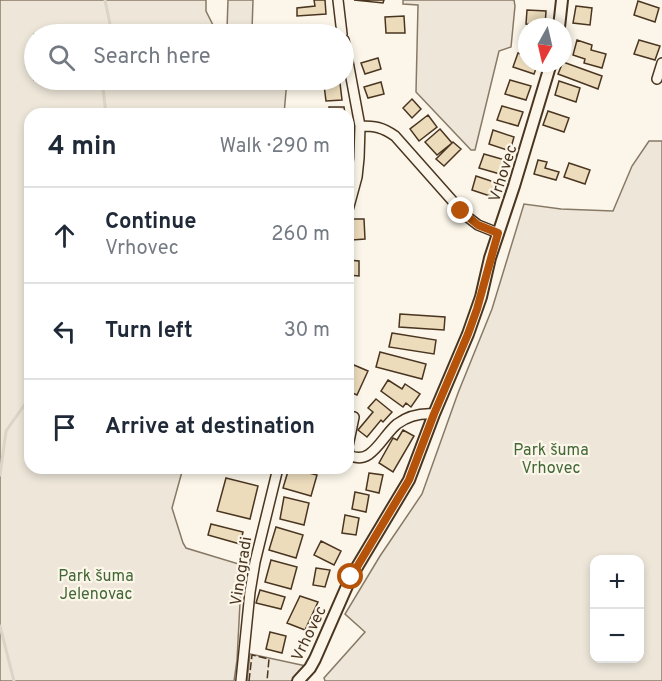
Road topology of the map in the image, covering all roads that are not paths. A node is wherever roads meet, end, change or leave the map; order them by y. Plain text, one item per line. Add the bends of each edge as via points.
1 (338, 0) edge
2 (562, 0) edge
3 (560, 18) edge
4 (341, 24) edge
5 (662, 63) edge
6 (548, 72) edge
7 (657, 79) dead end
8 (353, 90) edge
9 (360, 126) junction
10 (354, 188) edge
11 (498, 233) junction
12 (434, 414) junction
13 (354, 458) edge
14 (277, 474) edge
15 (241, 681) edge
16 (298, 681) edge

1 - 4 street
2 - 3 street
5 - 7 street
6 - 11 street, Vrhovec
8 - 9 street
9 - 10 street
9 - 11 street via 376,126 395,136 465,215
11 - 12 street, Vrhovec via 477,309
12 - 13 street via 407,418 370,454
12 - 16 street, Vrhovec via 409,480 351,577 315,659
14 - 15 street, Vinogradi via 255,562

